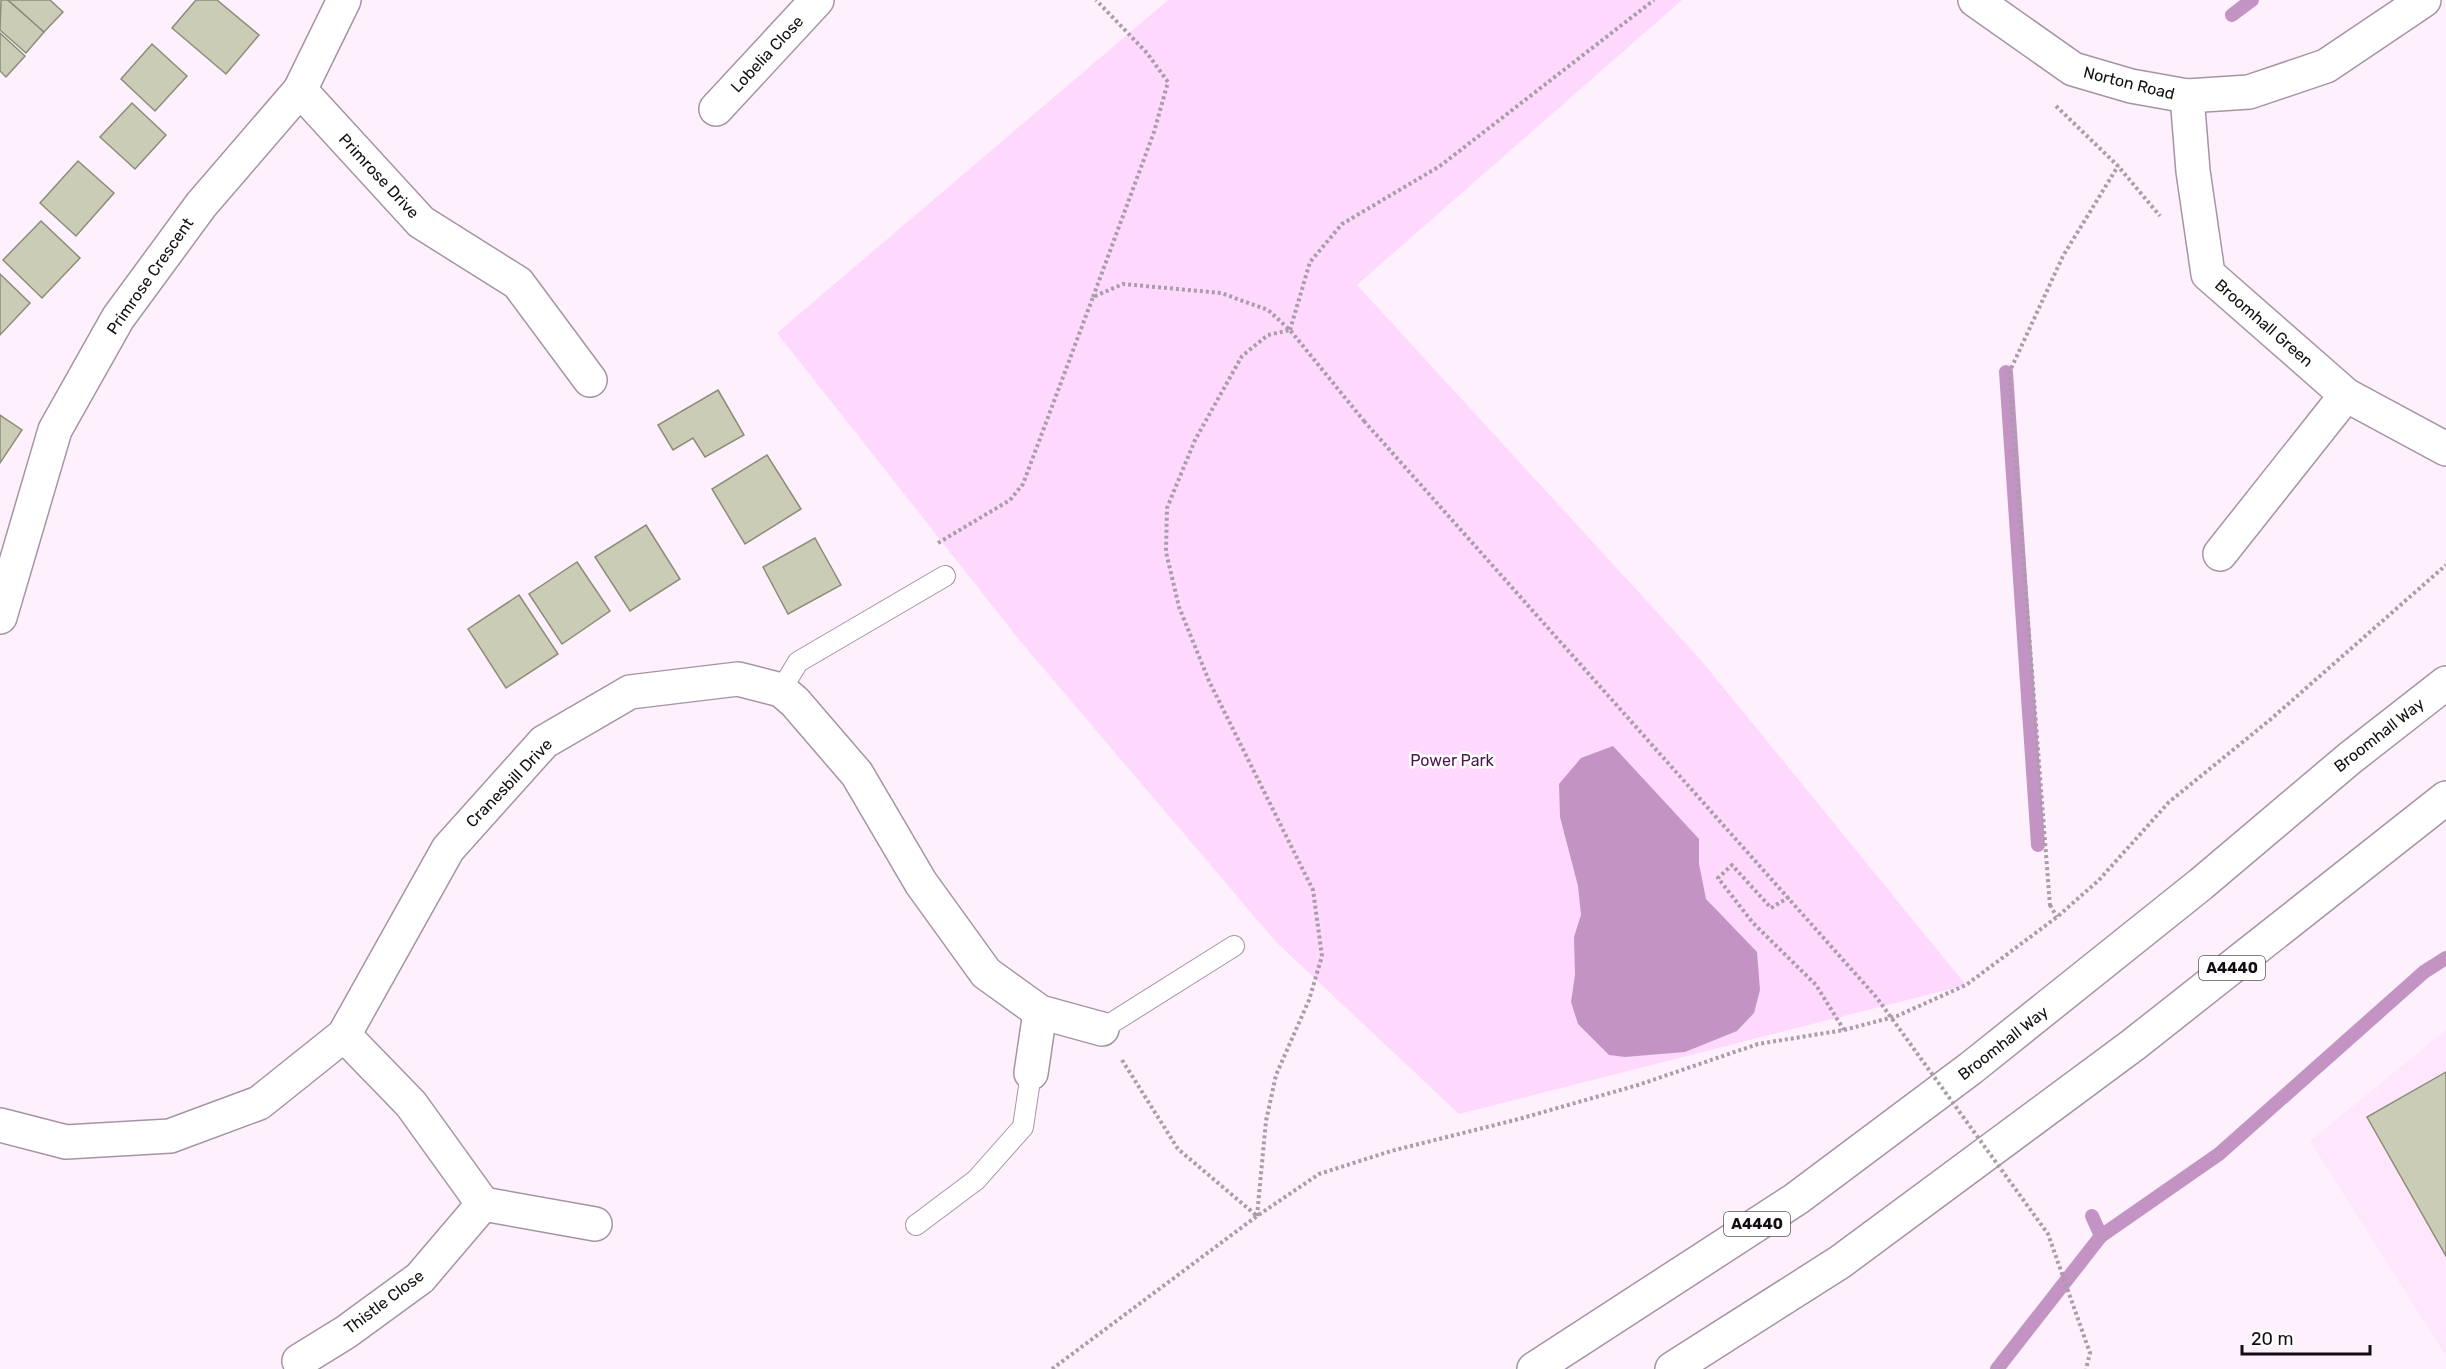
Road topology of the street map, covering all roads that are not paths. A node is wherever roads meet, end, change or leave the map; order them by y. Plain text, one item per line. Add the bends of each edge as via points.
1 (344, 0) edge
2 (817, 0) edge
3 (1975, 0) edge
4 (2424, 0) edge
5 (300, 90) junction
6 (2187, 96) junction
7 (716, 109) dead end
8 (590, 380) dead end
9 (2346, 395) junction
10 (2446, 449) edge
11 (10, 545) edge
12 (2220, 554) dead end
13 (945, 576) dead end
14 (0, 616) edge
15 (2446, 683) edge
16 (781, 690) junction
17 (2446, 798) edge
18 (1234, 946) dead end
19 (1040, 1012) junction
20 (1102, 1029) joint
21 (345, 1035) junction
22 (1030, 1073) joint
23 (0, 1125) edge
24 (483, 1204) junction
25 (595, 1224) dead end
26 (916, 1225) dead end
27 (299, 1361) dead end
28 (1534, 1369) edge
29 (1672, 1369) edge

1 - 5 main road, Primrose Crescent
2 - 7 main road, Lobelia Close
3 - 6 main road, Norton Road via 2073,69 2131,86
4 - 6 main road, Norton Road via 2326,66 2249,92
5 - 8 main road, Primrose Drive via 421,222 518,283
5 - 11 main road, Primrose Crescent via 201,205 118,318 55,430
6 - 9 main road, Broomhall Green via 2208,274
9 - 10 main road, Broomhall Green
9 - 12 main road
11 - 14 main road, Primrose Crescent
13 - 16 lane via 798,662
15 - 28 main road, Broomhall Way / A4440 via 1971,1068 1796,1198
16 - 19 main road, Cranesbill Drive via 857,774 921,883 986,973
16 - 21 main road, Cranesbill Drive via 738,678 630,692 544,742 448,849
17 - 29 main road, A4440 via 2133,1045 1840,1262
18 - 20 lane
19 - 20 main road, Cranesbill Drive
19 - 22 main road
21 - 23 main road, Cranesbill Drive via 258,1103 170,1136 66,1142
21 - 24 main road via 411,1104
22 - 26 lane via 1023,1127 976,1180
24 - 25 main road
24 - 27 main road, Thistle Close via 420,1278

